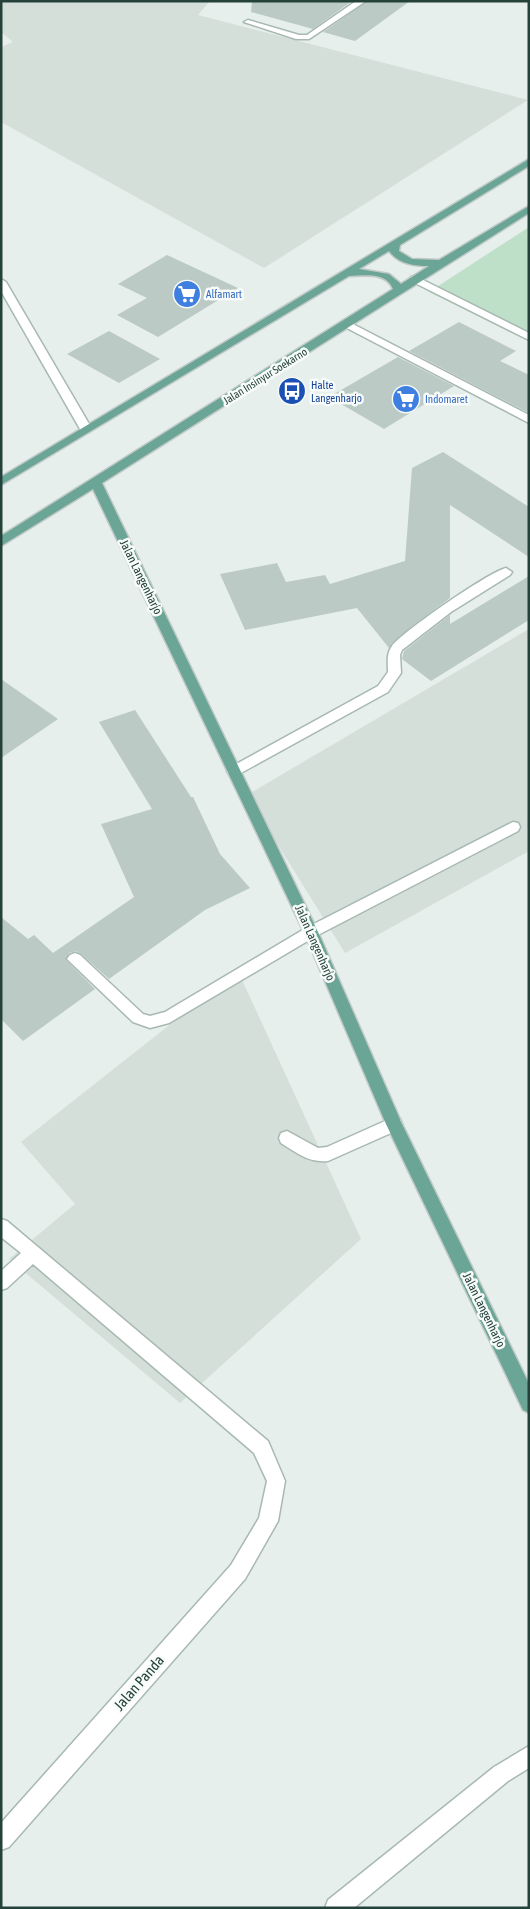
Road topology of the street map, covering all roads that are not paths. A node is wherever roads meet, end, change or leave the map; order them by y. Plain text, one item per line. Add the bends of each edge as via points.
1 (362, 1) edge
2 (248, 22) dead end
3 (529, 162) edge
4 (529, 209) edge
5 (395, 245) junction
6 (441, 264) junction
7 (348, 273) junction
8 (415, 279) junction
9 (1, 282) edge
10 (398, 290) junction
11 (347, 324) junction
12 (529, 337) edge
13 (529, 420) edge
14 (86, 429) junction
15 (1, 482) edge
16 (96, 483) junction
17 (1, 542) edge
18 (506, 572) dead end
19 (234, 771) junction
20 (514, 827) dead end
21 (311, 932) junction
22 (74, 959) dead end
23 (394, 1124) junction
24 (287, 1138) dead end
25 (1, 1226) edge
26 (33, 1254) junction
27 (1, 1282) edge
28 (529, 1404) edge
29 (529, 1756) edge
30 (1, 1839) edge
31 (336, 1908) edge

1 - 2 street via 308,37
3 - 5 main road
4 - 6 main road, Jalan Insinyur Soekarno
5 - 6 main road via 394,252 402,259
5 - 7 main road
6 - 8 main road, Jalan Insinyur Soekarno
7 - 10 main road via 380,275 392,280
7 - 14 main road
8 - 10 main road, Jalan Insinyur Soekarno
8 - 12 street
9 - 14 street
10 - 11 main road, Jalan Insinyur Soekarno
11 - 13 street
11 - 16 main road, Jalan Insinyur Soekarno
14 - 15 main road
16 - 17 main road, Jalan Insinyur Soekarno
16 - 19 main road, Jalan Langenharjo
18 - 19 street via 447,609 397,648 395,673 383,689
19 - 21 main road, Jalan Langenharjo
20 - 21 street
21 - 22 street via 169,1017 150,1022 138,1018
21 - 23 main road, Jalan Langenharjo
23 - 24 street via 328,1154 316,1155
23 - 28 main road, Jalan Langenharjo
25 - 26 street, Jalan Panda
26 - 27 street
26 - 30 street, Jalan Panda via 261,1447 276,1481 268,1521 238,1572
29 - 31 street via 501,1774

